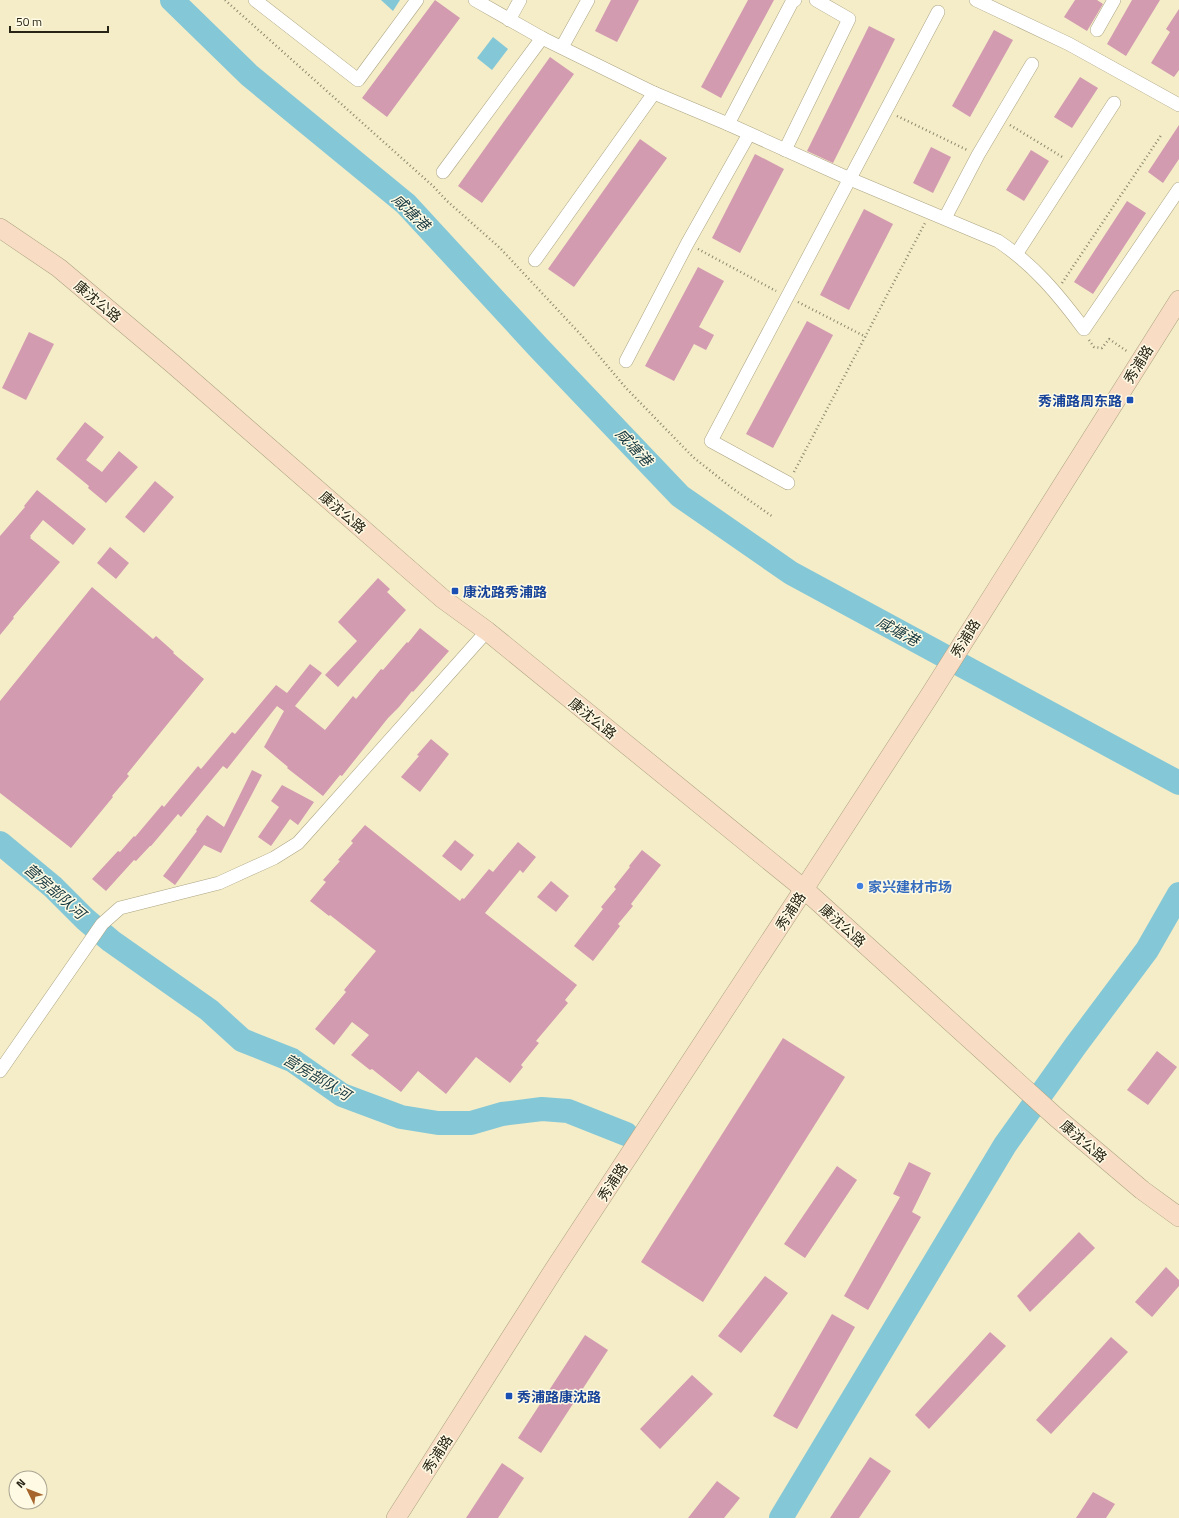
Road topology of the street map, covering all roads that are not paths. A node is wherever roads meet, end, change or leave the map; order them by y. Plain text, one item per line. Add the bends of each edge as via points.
1 (256, 0) edge
2 (417, 0) edge
3 (475, 0) edge
4 (520, 0) edge
5 (588, 0) edge
6 (795, 0) edge
7 (816, 0) edge
8 (976, 0) edge
9 (1114, 0) edge
10 (938, 12) dead end
11 (509, 20) junction
12 (1096, 30) dead end
13 (542, 38) junction
14 (562, 47) junction
15 (1032, 64) dead end
16 (654, 93) junction
17 (1114, 103) dead end
18 (1179, 105) edge
19 (728, 124) junction
20 (749, 134) junction
21 (784, 150) junction
22 (443, 172) dead end
23 (850, 179) junction
24 (1179, 189) edge
25 (945, 218) junction
26 (0, 228) edge
27 (1017, 253) junction
28 (535, 260) dead end
29 (1179, 300) edge
30 (626, 361) dead end
31 (788, 483) road end
32 (487, 631) junction
33 (804, 890) junction
34 (0, 1071) edge
35 (1179, 1217) edge
36 (396, 1518) edge

1 - 2 street via 358,80
3 - 11 street
4 - 11 street
5 - 14 street
6 - 19 street
7 - 21 street via 850,19
8 - 18 street via 1069,44
9 - 12 street
10 - 23 street
11 - 13 street
13 - 14 street
13 - 22 street
14 - 16 street
15 - 25 street
16 - 19 street
16 - 28 street
17 - 27 street
19 - 20 street
20 - 21 street
20 - 30 street via 687,244
21 - 23 street
23 - 25 street
23 - 31 street via 711,441
24 - 27 street via 1084,329 1057,292
25 - 27 street via 998,241
26 - 32 street, 康沈公路 via 60,268 443,599
29 - 33 street, 秀浦路
32 - 33 street, 康沈公路
32 - 34 street via 298,843 274,858 219,882 120,908 102,924
33 - 35 street, 康沈公路 via 1057,1118 1142,1190
33 - 36 street, 秀浦路

